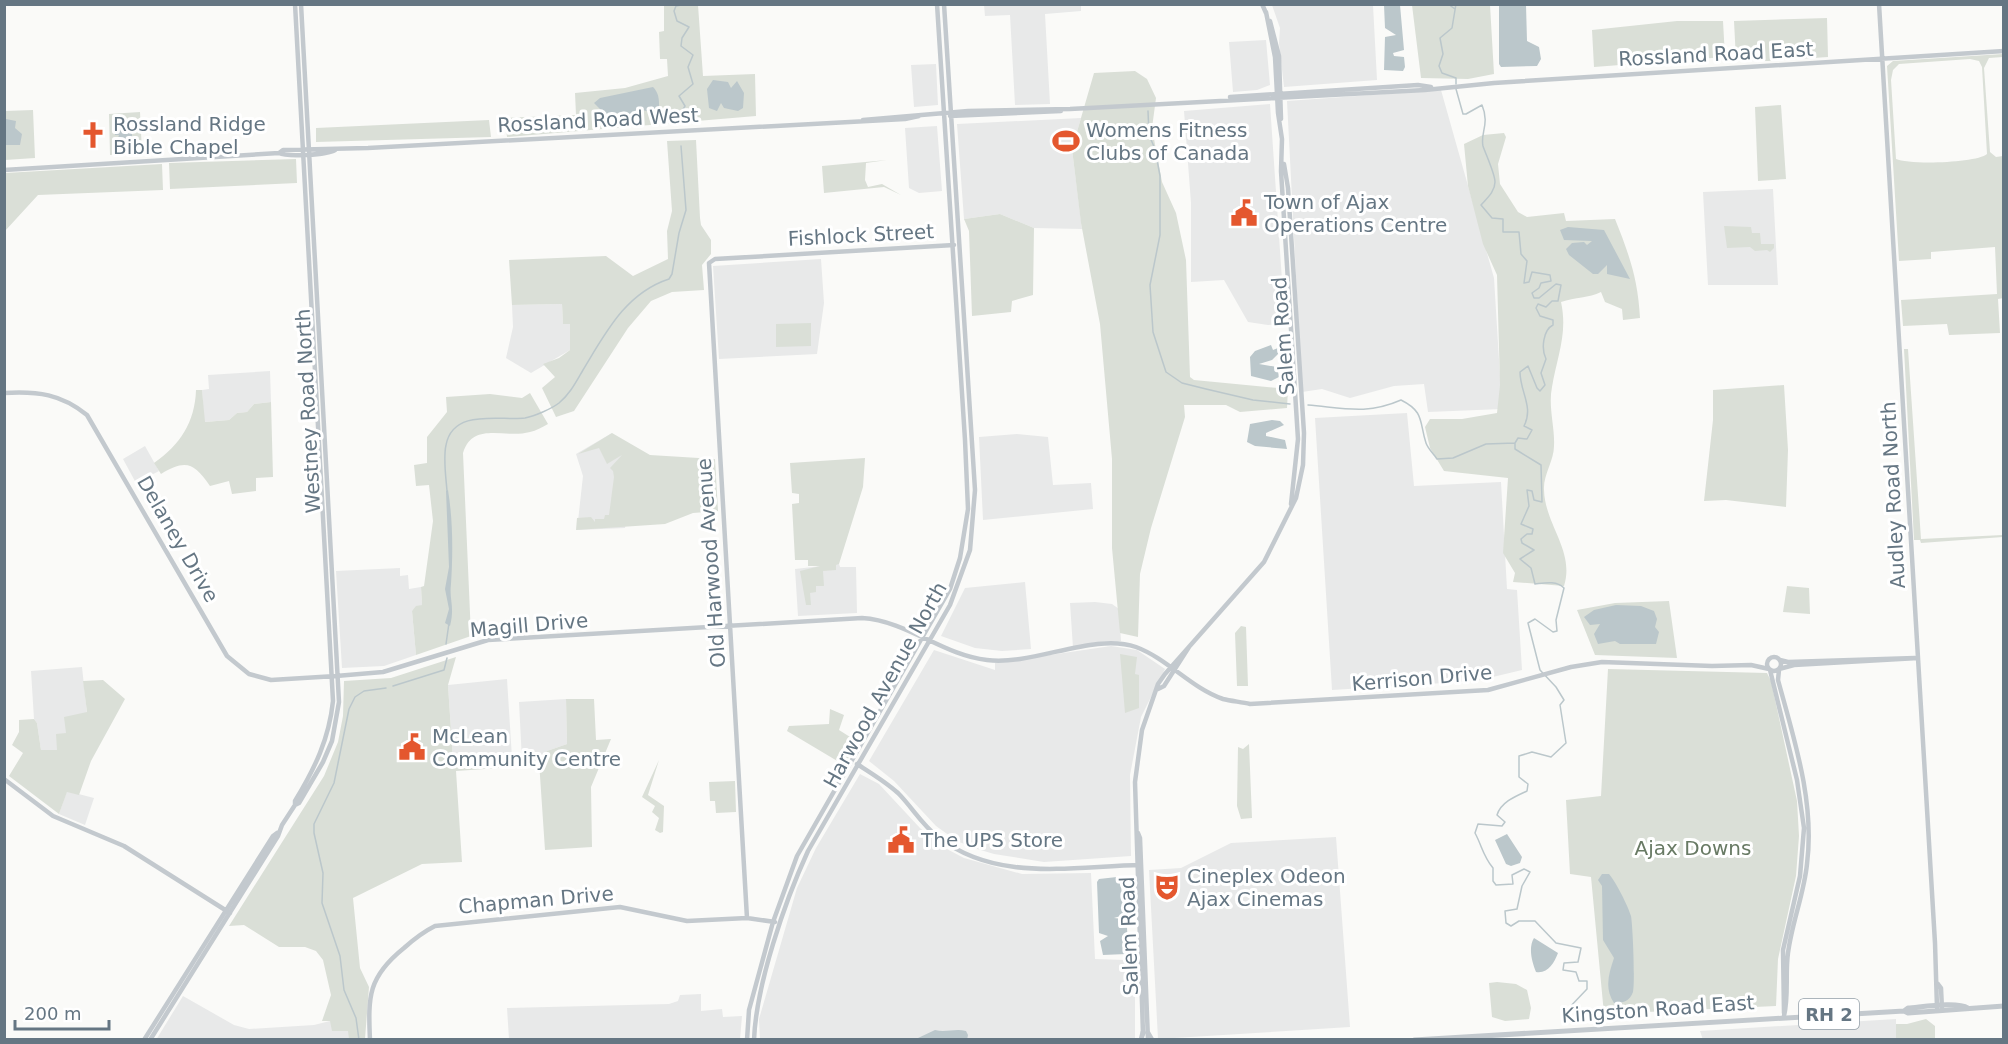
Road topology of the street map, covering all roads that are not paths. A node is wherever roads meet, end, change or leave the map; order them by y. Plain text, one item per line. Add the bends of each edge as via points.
1 (295, 4) edge
2 (301, 4) edge
3 (937, 4) edge
4 (944, 4) edge
5 (1262, 4) edge
6 (1879, 4) edge
7 (2004, 51) edge
8 (1882, 59) junction
9 (1279, 95) junction
10 (951, 114) junction
11 (944, 115) junction
12 (306, 151) junction
13 (4, 170) edge
14 (955, 187) junction
15 (948, 188) junction
16 (959, 245) junction
17 (953, 246) junction
18 (763, 256) joint
19 (4, 393) edge
20 (730, 625) junction
21 (924, 637) junction
22 (930, 640) junction
23 (1918, 658) junction
24 (1770, 659) junction
25 (1780, 660) junction
26 (1751, 665) junction
27 (1172, 668) junction
28 (1770, 670) junction
29 (1779, 670) junction
30 (336, 676) junction
31 (852, 761) junction
32 (859, 765) junction
33 (4, 779) edge
34 (1138, 865) junction
35 (228, 911) junction
36 (747, 918) junction
37 (773, 922) junction
38 (780, 924) junction
39 (175, 995) junction
40 (2004, 1006) edge
41 (1939, 1009) junction
42 (1784, 1016) junction
43 (1148, 1036) edge
44 (144, 1040) edge
45 (150, 1040) edge
46 (370, 1040) edge
47 (747, 1040) edge
48 (754, 1040) edge
49 (1142, 1040) edge
50 (1414, 1040) edge

1 - 12 main road, Westney Road North
2 - 12 main road, Westney Road North
3 - 11 main road, Harwood Avenue North
4 - 10 main road, Harwood Avenue North
5 - 9 main road, Salem Road via 1279,56
6 - 8 main road, Audley Road North
7 - 8 main road, Rossland Road East
8 - 9 main road, Rossland Road East
8 - 23 main road, Audley Road North
9 - 10 main road, Rossland Road East
9 - 27 main road, Salem Road via 1298,439 1291,504 1264,562
10 - 11 main road, Rossland Road East
10 - 14 main road, Harwood Avenue North
11 - 12 main road, Rossland Road West via 330,153
11 - 15 main road, Harwood Avenue North
12 - 13 main road, Rossland Road West
12 - 30 main road, Westney Road North
14 - 15 main road
14 - 16 main road, Harwood Avenue North
15 - 17 main road, Harwood Avenue North
16 - 17 main road, Fishlock Street
16 - 22 main road, Harwood Avenue North via 975,511 970,550 958,587
17 - 18 main road, Fishlock Street
17 - 21 main road, Harwood Avenue North via 968,509 953,579
18 - 20 main road, Old Harwood Avenue via 715,259 708,268
19 - 30 main road, Delaney Drive via 34,391 54,395 87,415 233,662 249,674 272,680
20 - 21 main road, Magill Drive via 877,619
20 - 30 main road, Magill Drive via 488,640 383,672
20 - 36 main road, Old Harwood Avenue
21 - 22 main road, Magill Drive
21 - 31 main road, Harwood Avenue North
22 - 27 main road, Kerrison Drive via 989,661 1120,644 1136,647
22 - 32 main road, Harwood Avenue North
23 - 25 main road
23 - 29 main road via 1794,665
23 - 41 main road, Audley Road North via 1941,988
24 - 25 main road
24 - 26 main road, Kerrison Drive
24 - 28 main road
25 - 29 main road
26 - 27 main road, Kerrison Drive via 1611,661 1488,690 1259,704 1223,699
26 - 28 main road, Kerrison Drive
27 - 34 main road, Salem Road via 1164,687 1158,689 1138,747
28 - 29 main road, Kerrison Drive
28 - 42 main road via 1795,768 1804,828 1800,876 1783,950
29 - 42 main road via 1778,680 1806,797 1809,842 1788,954
30 - 35 main road, Westney Road North via 338,715 332,741 314,780 273,836
31 - 32 main road
31 - 37 main road, Harwood Avenue North via 797,856
32 - 34 main road via 898,793 938,837 996,864 1036,870
32 - 38 main road, Harwood Avenue North via 808,851
33 - 35 main road via 53,816 124,846
34 - 43 main road, Salem Road
35 - 39 main road, Westney Road North
36 - 37 main road, Chapman Drive
36 - 46 main road, Chapman Drive via 687,921 620,907 435,926 415,938 379,971 369,996
37 - 38 main road, Chapman Drive
37 - 47 main road, Harwood Avenue North via 749,1010
38 - 48 main road, Harwood Avenue North via 755,1015
39 - 44 main road, Westney Road North
39 - 45 main road, Westney Road North
40 - 41 main road, Kingston Road East / RH 2
41 - 42 main road, Kingston Road East / RH 2
42 - 50 main road, Kingston Road East / RH 2
43 - 49 main road

